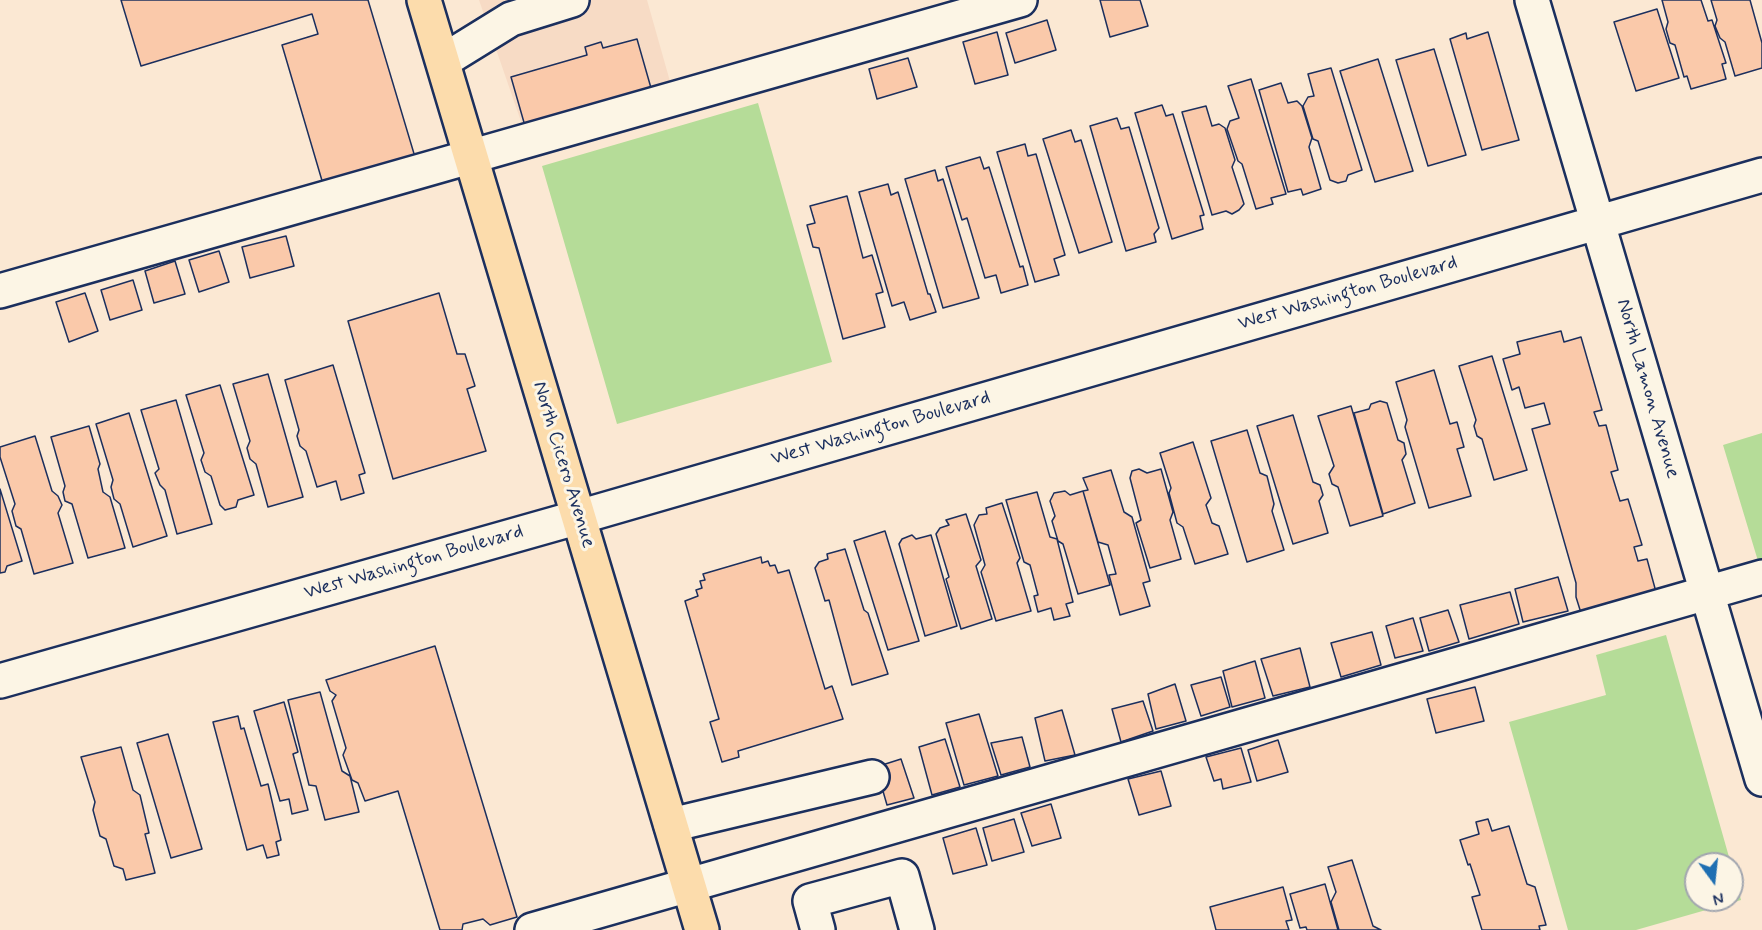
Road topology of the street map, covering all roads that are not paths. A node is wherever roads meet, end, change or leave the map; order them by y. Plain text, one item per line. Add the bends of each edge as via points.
1 (424, 0) edge
2 (569, 0) edge
3 (1020, 0) edge
4 (1532, 0) edge
5 (443, 61) junction
6 (471, 157) junction
7 (1762, 175) edge
8 (1597, 222) junction
9 (0, 291) edge
10 (579, 517) junction
11 (1762, 578) edge
12 (1707, 593) junction
13 (0, 681) edge
14 (872, 777) dead end
15 (1762, 779) edge
16 (671, 825) junction
17 (689, 886) junction
18 (532, 930) edge
19 (702, 930) edge
20 (818, 930) edge
21 (917, 930) edge

1 - 5 main road, North Cicero Avenue
2 - 5 street via 512,19
3 - 6 street
4 - 8 street, North Lamon Avenue
5 - 6 main road, North Cicero Avenue
6 - 9 street
6 - 10 main road, North Cicero Avenue
7 - 8 street, West Washington Boulevard
8 - 10 street, West Washington Boulevard
8 - 12 street, North Lamon Avenue
10 - 13 street, West Washington Boulevard
10 - 16 main road, North Cicero Avenue
11 - 12 street
12 - 15 street, North Lamon Avenue
12 - 17 street
14 - 16 street
16 - 17 main road, North Cicero Avenue
17 - 18 street
17 - 19 main road, North Cicero Avenue
20 - 21 street via 810,901 902,876

